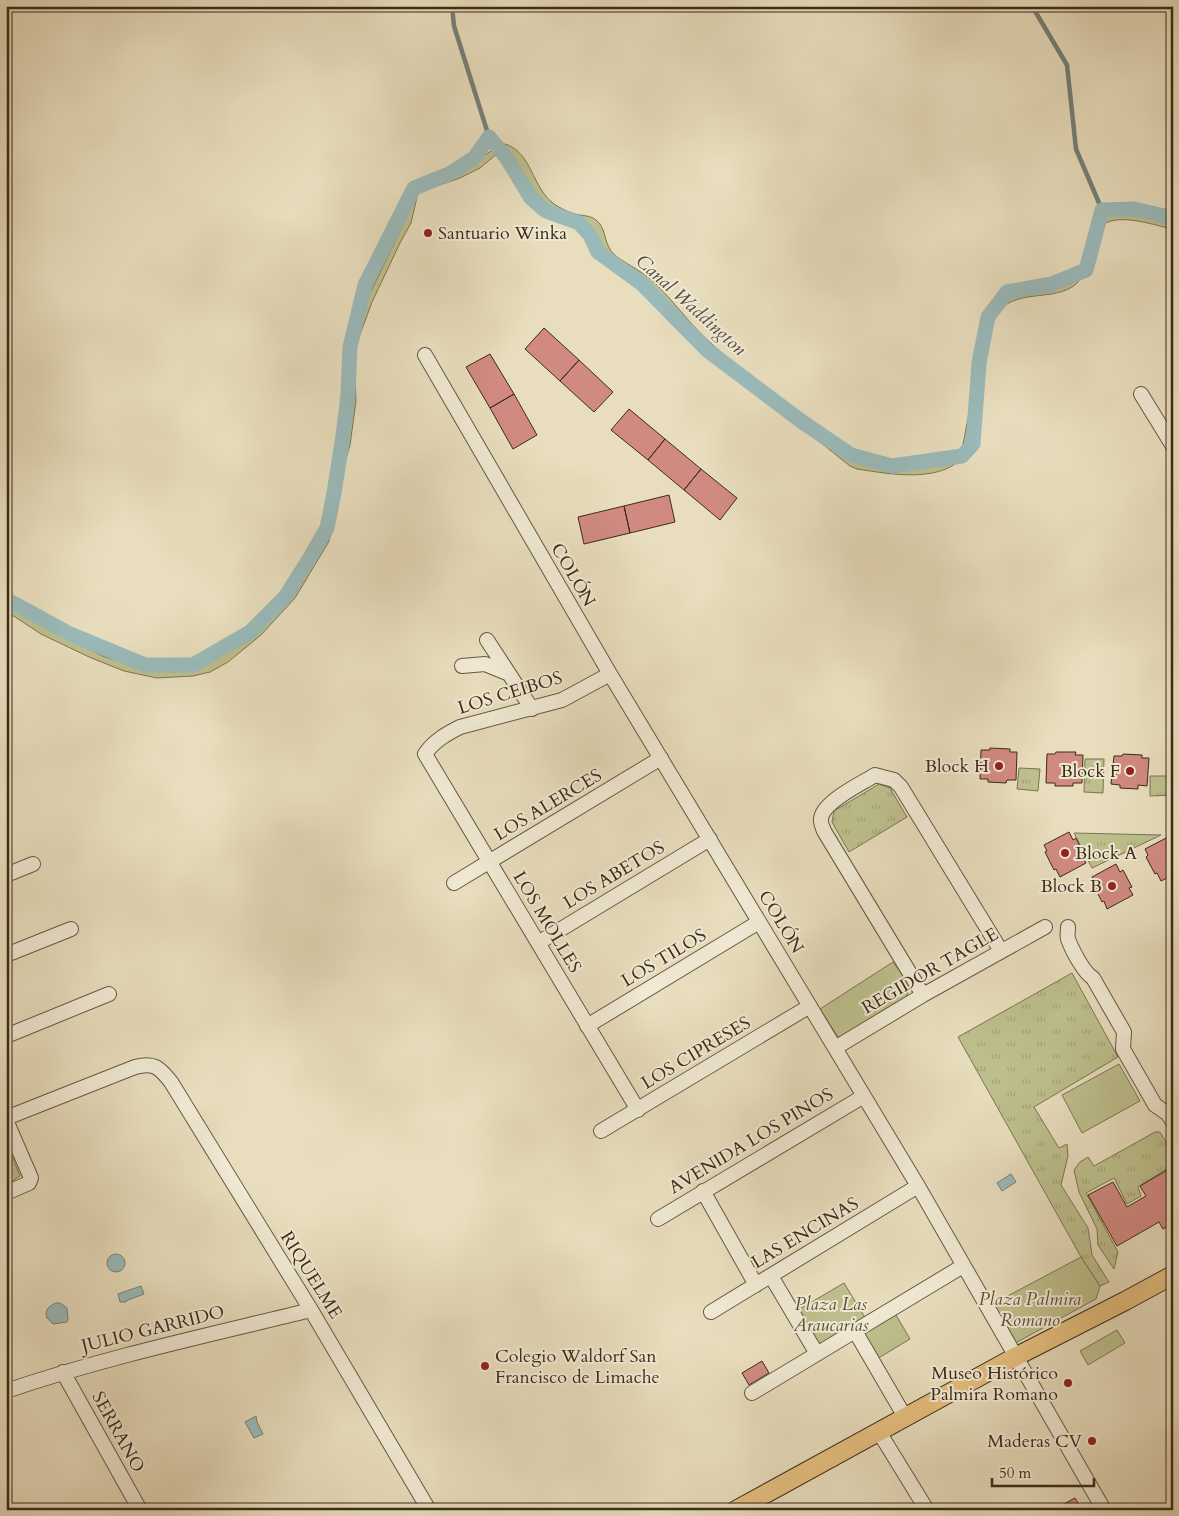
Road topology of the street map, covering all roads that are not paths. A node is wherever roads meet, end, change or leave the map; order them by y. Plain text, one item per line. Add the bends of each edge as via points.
1 (425, 355) dead end
2 (1141, 394) dead end
3 (1173, 446) edge
4 (487, 640) dead end
5 (462, 666) dead end
6 (507, 673) junction
7 (610, 674) junction
8 (532, 710) junction
9 (425, 754) joint
10 (662, 758) junction
11 (710, 839) junction
12 (490, 862) junction
13 (33, 864) dead end
14 (6, 875) edge
15 (454, 883) dead end
16 (759, 922) junction
17 (1045, 927) dead end
18 (1068, 927) dead end
19 (71, 929) dead end
20 (538, 943) junction
21 (1001, 951) junction
22 (6, 955) edge
23 (109, 994) dead end
24 (922, 995) junction
25 (810, 1006) junction
26 (587, 1026) junction
27 (6, 1036) edge
28 (835, 1048) junction
29 (864, 1096) junction
30 (638, 1110) junction
31 (6, 1119) edge
32 (1173, 1122) edge
33 (601, 1132) dead end
34 (918, 1186) junction
35 (703, 1191) junction
36 (6, 1193) edge
37 (658, 1219) dead end
38 (963, 1266) junction
39 (1173, 1275) edge
40 (771, 1276) junction
41 (756, 1285) junction
42 (311, 1310) junction
43 (711, 1312) dead end
44 (854, 1331) junction
45 (817, 1354) junction
46 (1017, 1356) junction
47 (63, 1372) junction
48 (6, 1391) edge
49 (752, 1393) dead end
50 (905, 1417) junction
51 (878, 1432) junction
52 (747, 1507) edge
53 (140, 1510) edge
54 (429, 1510) edge
55 (927, 1510) edge
56 (1104, 1510) edge

1 - 7 street, COLÓN
2 - 3 street
4 - 6 street
5 - 6 street via 484,664
6 - 8 street
7 - 8 street, LOS CEIBOS via 562,700
7 - 10 street, COLÓN
8 - 9 street, LOS CEIBOS via 460,727 432,744
9 - 12 street, LOS MOLLES
10 - 11 street, COLÓN
10 - 12 street, LOS ALERCES
11 - 16 street, COLÓN
11 - 20 street, LOS ABETOS
12 - 15 street, LOS ALERCES
12 - 20 street, LOS MOLLES
13 - 14 street
16 - 25 street, COLÓN
16 - 26 street, LOS TILOS
17 - 21 street, REGIDOR TAGLE
18 - 32 street via 1067,938 1124,1032 1123,1049 1155,1105
19 - 22 street
20 - 26 street, LOS MOLLES
21 - 24 street, REGIDOR TAGLE
21 - 24 street via 901,787 894,780 875,775 830,803 820,820
23 - 27 street
24 - 28 street, REGIDOR TAGLE
25 - 28 street, COLÓN
25 - 30 street, LOS CIPRESES
26 - 30 street, LOS MOLLES
28 - 29 street, COLÓN
29 - 34 street, COLÓN
29 - 35 street, AVENIDA LOS PINOS
30 - 33 street, LOS CIPRESES
31 - 36 street via 31,1178 29,1183
31 - 42 street, RIQUELME via 135,1067 154,1065 172,1082
34 - 38 street, COLÓN
34 - 40 street, LAS ENCINAS
35 - 37 street, AVENIDA LOS PINOS
35 - 41 street
38 - 44 street
38 - 46 street, COLÓN
39 - 46 main road
40 - 41 street, LAS ENCINAS
40 - 45 street
41 - 43 street, LAS ENCINAS
42 - 47 street, JULIO GARRIDO via 160,1345
42 - 54 street, RIQUELME
44 - 45 street
44 - 50 street
45 - 49 street
46 - 50 main road
46 - 56 street, COLÓN
47 - 48 street, JULIO GARRIDO
47 - 53 street, SERRANO
50 - 51 main road
51 - 52 main road
51 - 55 street

